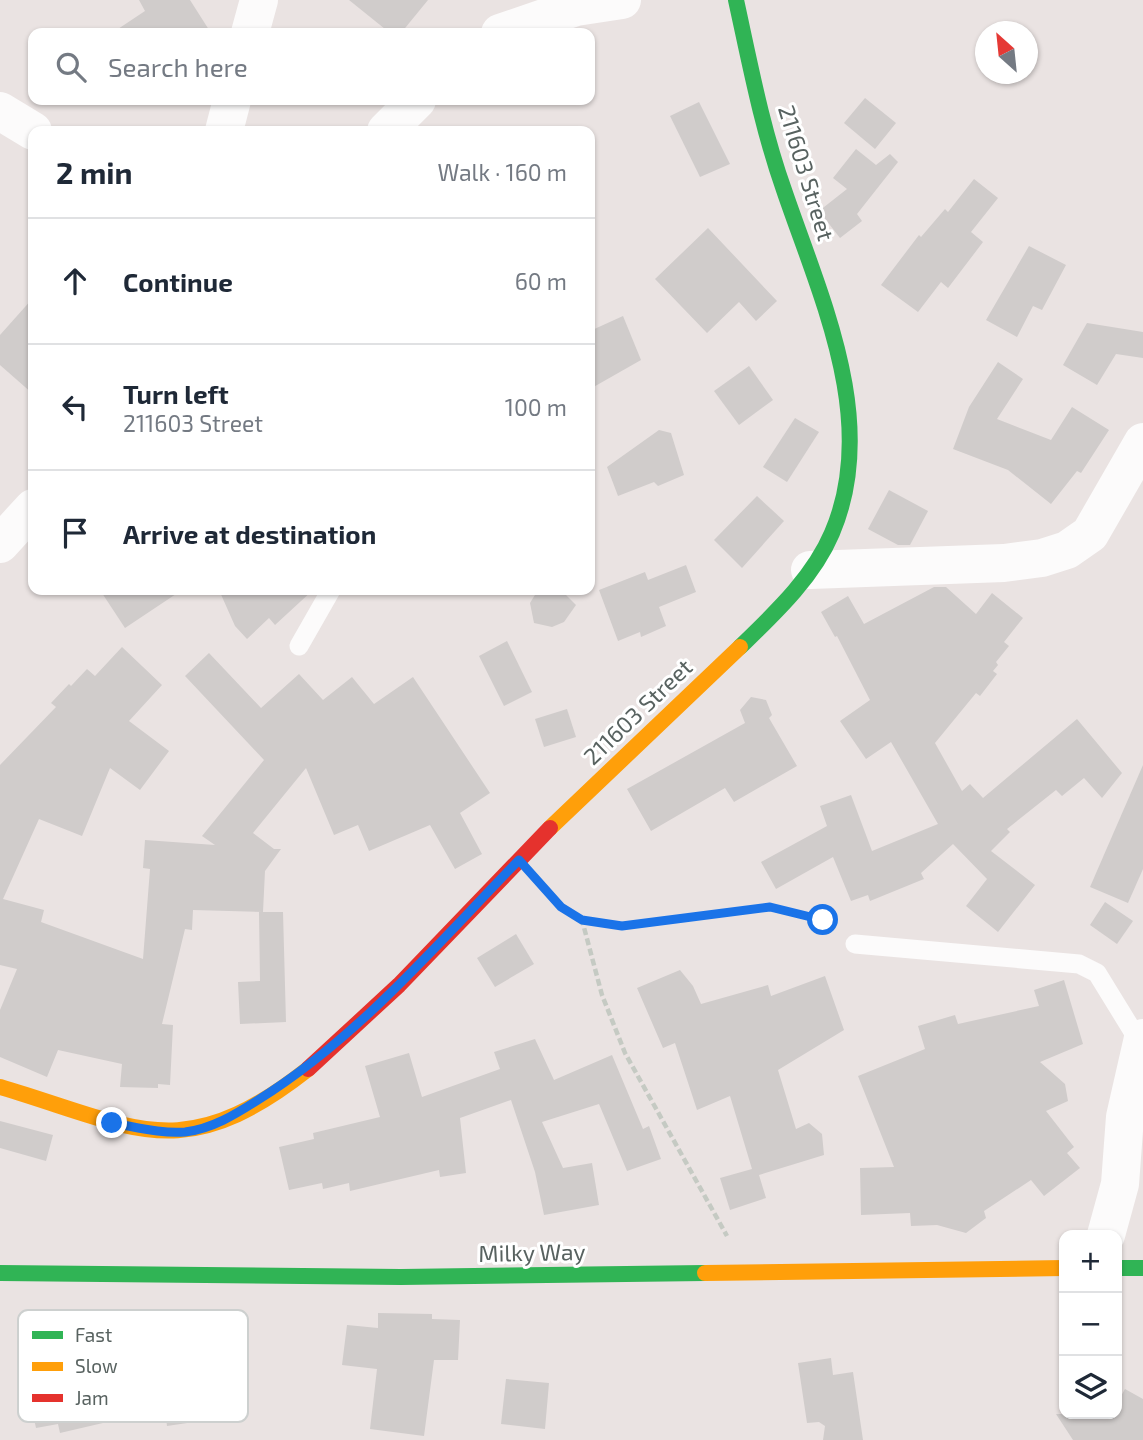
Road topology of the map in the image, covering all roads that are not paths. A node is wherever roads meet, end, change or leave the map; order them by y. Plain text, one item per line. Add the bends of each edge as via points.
1 (259, 0) edge
2 (622, 0) edge
3 (736, 0) edge
4 (251, 28) edge
5 (515, 28) edge
6 (231, 105) edge
7 (412, 105) edge
8 (0, 111) edge
9 (225, 126) edge
10 (391, 126) edge
11 (28, 128) edge
12 (1143, 442) edge
13 (28, 513) edge
14 (0, 544) edge
15 (810, 570) junction
16 (328, 595) edge
17 (299, 646) dead end
18 (855, 944) road end
19 (1142, 1040) edge
20 (0, 1087) edge
21 (1107, 1230) edge
22 (1059, 1268) edge
23 (1122, 1268) edge
24 (1143, 1268) edge
25 (0, 1273) edge

1 - 4 street
2 - 5 street via 576,7
3 - 15 street, 211603 Street via 769,144 839,347 848,389 841,512
6 - 9 street
7 - 10 street
8 - 11 street
12 - 15 street via 1090,534 1067,550 1004,563
13 - 14 street
15 - 20 street, 211603 Street via 763,624 519,860 365,1019 302,1073 226,1119 187,1132 112,1123
16 - 17 lane
18 - 19 lane via 1079,964 1097,972
19 - 21 street via 1125,1117 1120,1184
22 - 25 street, Milky Way via 401,1277
23 - 24 street

